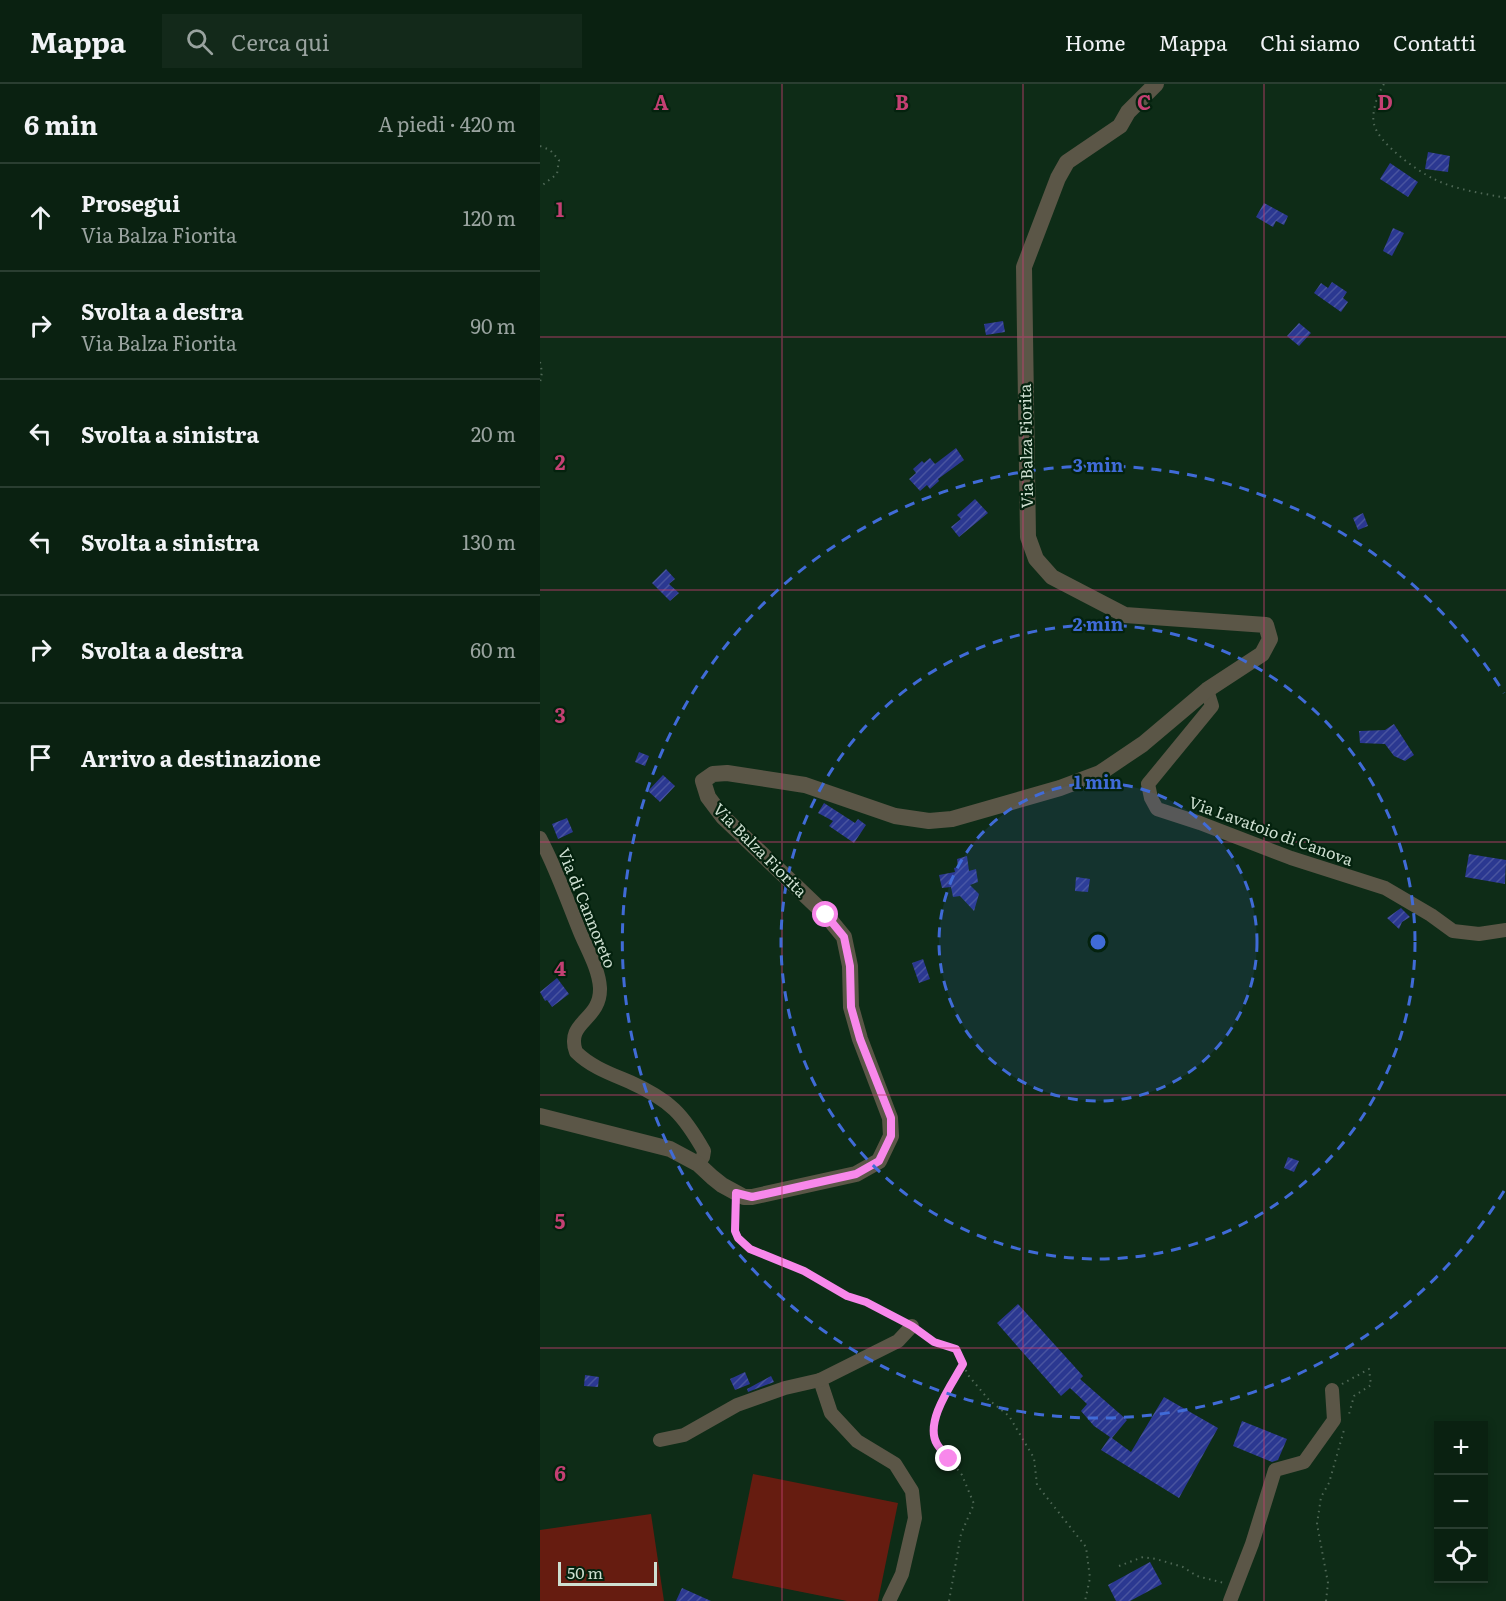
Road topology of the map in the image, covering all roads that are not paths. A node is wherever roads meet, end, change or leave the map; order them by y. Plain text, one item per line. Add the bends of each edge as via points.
1 (1156, 84) edge
2 (1207, 690) junction
3 (540, 838) edge
4 (1506, 930) edge
5 (540, 1116) edge
6 (698, 1164) junction
7 (912, 1326) road end
8 (820, 1380) junction
9 (1332, 1389) road end
10 (660, 1440) dead end
11 (889, 1601) edge
12 (1230, 1601) edge

1 - 2 street, Via Balza Fiorita via 1128,112 1120,126 1067,162 1024,267 1028,537 1036,559 1052,578 1125,615 1266,626 1270,639 1262,654
2 - 4 street, Via Lavatoio di Canova via 1212,706 1148,784 1157,809 1385,888 1453,931 1479,934
2 - 6 street, Via Balza Fiorita via 1143,744 1100,772 1060,789 952,819 929,821 895,816 805,785 727,773 713,774 703,781 708,797 723,817 844,937 850,966 851,1007 891,1118 891,1136 879,1161 856,1174 752,1197 736,1193
3 - 6 street, Via di Cannoreto via 598,976 597,1008 575,1031 576,1052 608,1074 673,1107 704,1151
5 - 6 street via 670,1149
7 - 8 street via 898,1341
8 - 10 street via 785,1388 737,1406 684,1435
8 - 11 street via 831,1413 857,1441 895,1464 912,1491 915,1518 902,1574
9 - 12 street via 1334,1420 1304,1462 1275,1470

